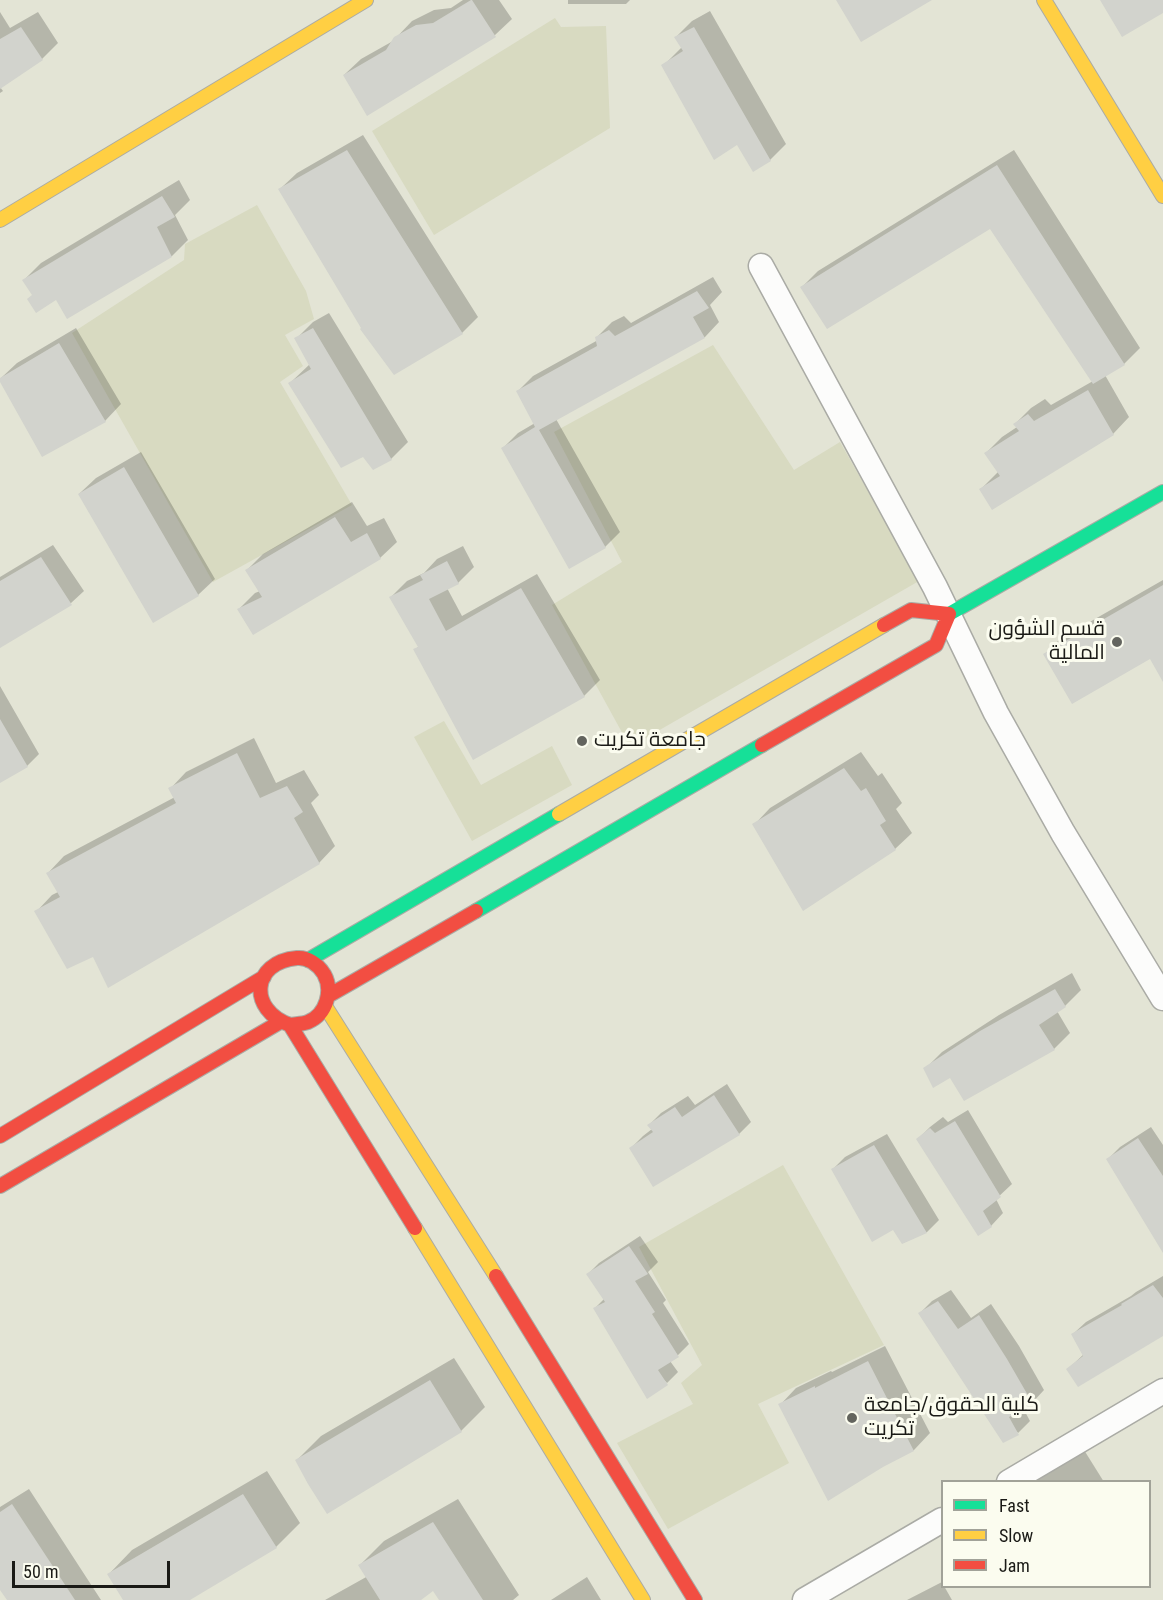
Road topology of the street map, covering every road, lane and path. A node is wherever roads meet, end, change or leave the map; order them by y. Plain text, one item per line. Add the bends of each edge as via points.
1 (366, 0) edge
2 (1044, 0) edge
3 (330, 9) edge
4 (1163, 196) edge
5 (0, 220) edge
6 (761, 266) dead end
7 (1163, 492) edge
8 (949, 614) junction
9 (308, 960) junction
10 (264, 977) junction
11 (1163, 998) edge
12 (327, 1001) junction
13 (285, 1024) junction
14 (0, 1136) edge
15 (0, 1186) edge
16 (1163, 1391) edge
17 (1012, 1480) edge
18 (941, 1521) edge
19 (643, 1600) edge
20 (695, 1600) edge
21 (806, 1600) edge

1 - 3 street
2 - 4 street
3 - 5 street
6 - 8 street
7 - 8 street
8 - 9 street via 911,610
8 - 11 street via 996,712 1063,833
8 - 12 street via 936,645
9 - 10 street via 299,957 278,961
9 - 12 street via 324,975
10 - 13 street via 262,1003 269,1014
10 - 14 street
12 - 13 street via 310,1022
12 - 20 street
13 - 15 street
13 - 19 street
16 - 17 street
18 - 21 street

